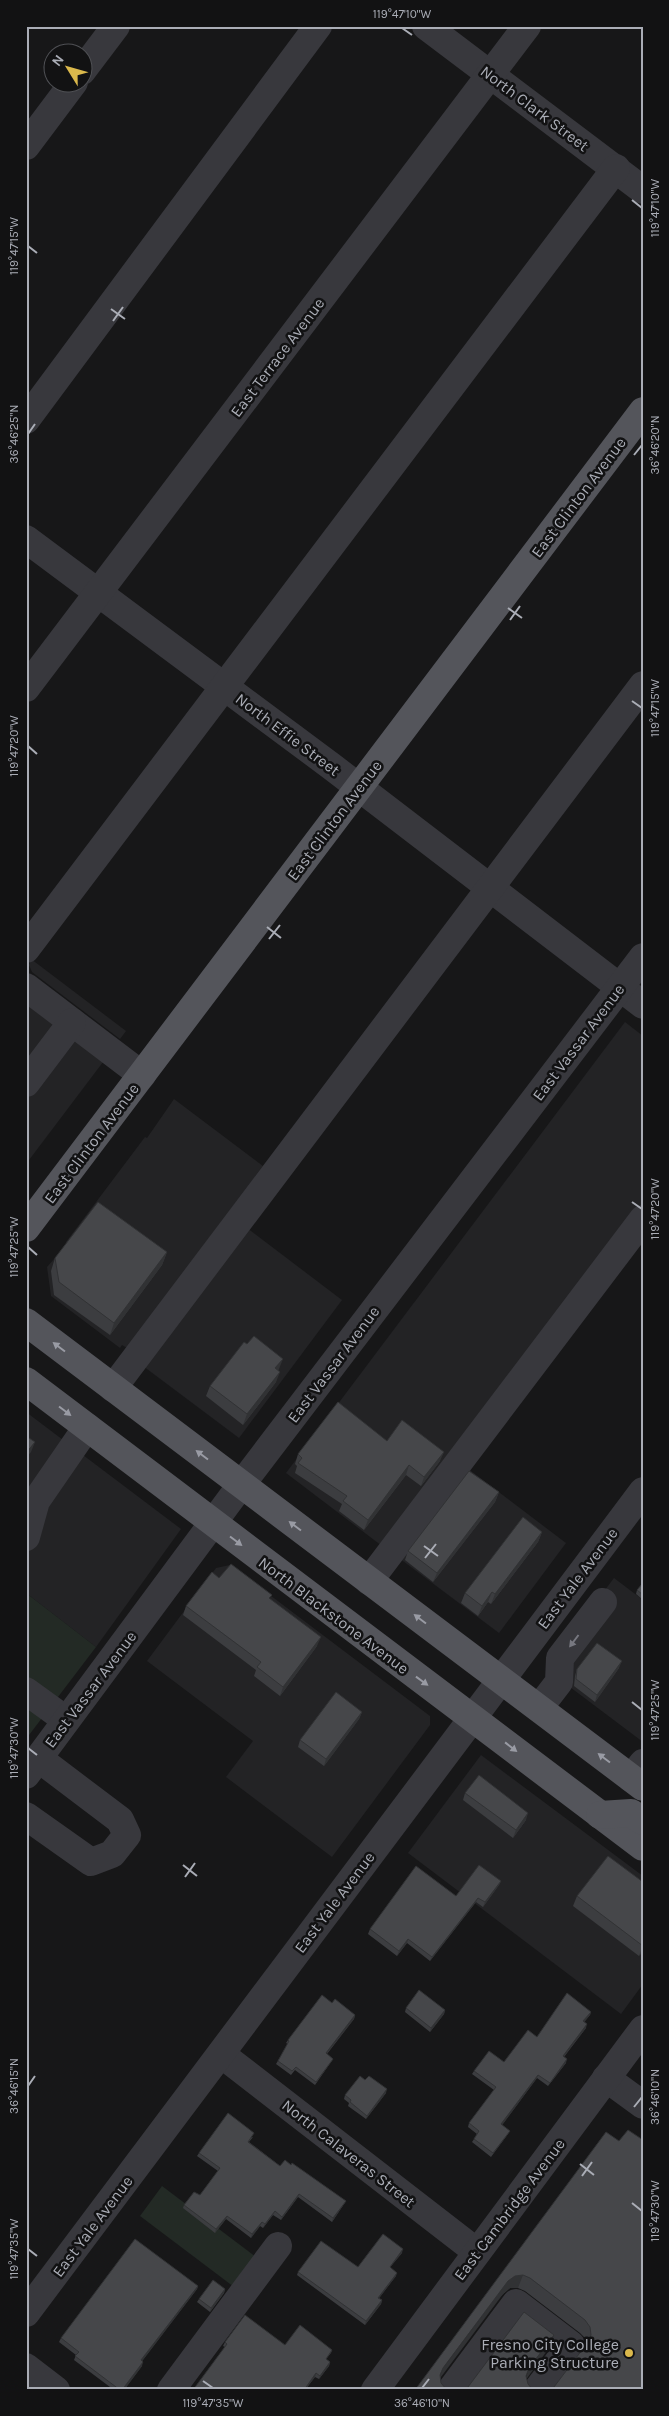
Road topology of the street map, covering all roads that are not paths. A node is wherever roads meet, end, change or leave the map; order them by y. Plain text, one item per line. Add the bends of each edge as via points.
1 (116, 26) edge
2 (318, 26) edge
3 (426, 26) edge
4 (527, 26) edge
5 (92, 58) edge
6 (490, 74) junction
7 (66, 92) edge
8 (26, 146) edge
9 (616, 168) junction
10 (643, 190) edge
11 (643, 411) edge
12 (26, 420) edge
13 (26, 539) edge
14 (99, 592) junction
15 (643, 685) edge
16 (225, 686) junction
17 (26, 688) edge
18 (359, 788) junction
19 (489, 888) junction
20 (26, 950) edge
21 (643, 957) edge
22 (26, 987) edge
23 (619, 988) junction
24 (643, 1005) edge
25 (72, 1022) junction
26 (142, 1075) junction
27 (26, 1083) edge
28 (643, 1219) edge
29 (26, 1228) edge
30 (26, 1322) edge
31 (26, 1381) edge
32 (113, 1388) junction
33 (87, 1427) junction
34 (241, 1485) junction
35 (643, 1491) edge
36 (31, 1498) edge
37 (212, 1523) junction
38 (26, 1537) edge
39 (369, 1581) junction
40 (603, 1602) dead end
41 (501, 1680) junction
42 (26, 1691) edge
43 (539, 1708) junction
44 (473, 1718) junction
45 (66, 1720) junction
46 (32, 1766) edge
47 (639, 1776) edge
48 (600, 1815) junction
49 (26, 1816) edge
50 (643, 1821) edge
51 (643, 1847) edge
52 (643, 2029) edge
53 (221, 2054) junction
54 (606, 2078) junction
55 (643, 2105) edge
56 (278, 2246) dead end
57 (477, 2252) junction
58 (26, 2314) edge
59 (26, 2367) edge
60 (56, 2390) edge
61 (171, 2390) edge
62 (375, 2390) edge
63 (451, 2390) edge
64 (537, 2390) edge

1 - 5 street
2 - 12 street
3 - 6 street, North Clark Street
4 - 6 street, East Terrace Avenue
6 - 9 street, North Clark Street
6 - 14 street, East Terrace Avenue
7 - 8 street
9 - 10 street, North Clark Street
9 - 16 street
11 - 18 main road, East Clinton Avenue
13 - 14 street, North Effie Street
14 - 16 street, North Effie Street
14 - 17 street, East Terrace Avenue
15 - 19 street
16 - 18 street, North Effie Street
16 - 20 street
18 - 19 street, North Effie Street
18 - 26 main road, East Clinton Avenue
19 - 23 street, North Effie Street
19 - 32 street
21 - 23 street, East Vassar Avenue
22 - 25 street
23 - 24 street, North Effie Street
23 - 34 street, East Vassar Avenue
25 - 26 street
25 - 27 street
26 - 29 main road, East Clinton Avenue
28 - 39 street
32 -> 30 main road
31 -> 33 main road, North Blackstone Avenue
34 -> 32 main road
33 - 36 street
33 - 37 main road, North Blackstone Avenue
34 - 37 street, East Vassar Avenue
39 -> 34 main road
35 - 41 street, East Yale Avenue
36 - 38 street
37 -> 44 main road, North Blackstone Avenue
37 - 45 street, East Vassar Avenue
41 -> 39 main road
40 -> 43 street via 560,1658 559,1682
41 - 43 main road
41 - 44 street, East Yale Avenue
42 - 45 street
47 -> 43 main road
44 -> 48 main road, North Blackstone Avenue
44 - 53 street, East Yale Avenue
45 - 46 street, East Vassar Avenue
46 - 49 street via 120,1820 127,1834 112,1854 91,1862
48 - 50 main road via 631,1813
48 - 51 main road, North Blackstone Avenue
52 - 54 street, East Cambridge Avenue
53 - 57 street, North Calaveras Street
53 - 58 street, East Yale Avenue
54 - 55 street
54 - 57 street, East Cambridge Avenue
56 - 61 street
57 - 62 street, East Cambridge Avenue
59 - 60 street
63 - 64 street via 516,2303 571,2345

